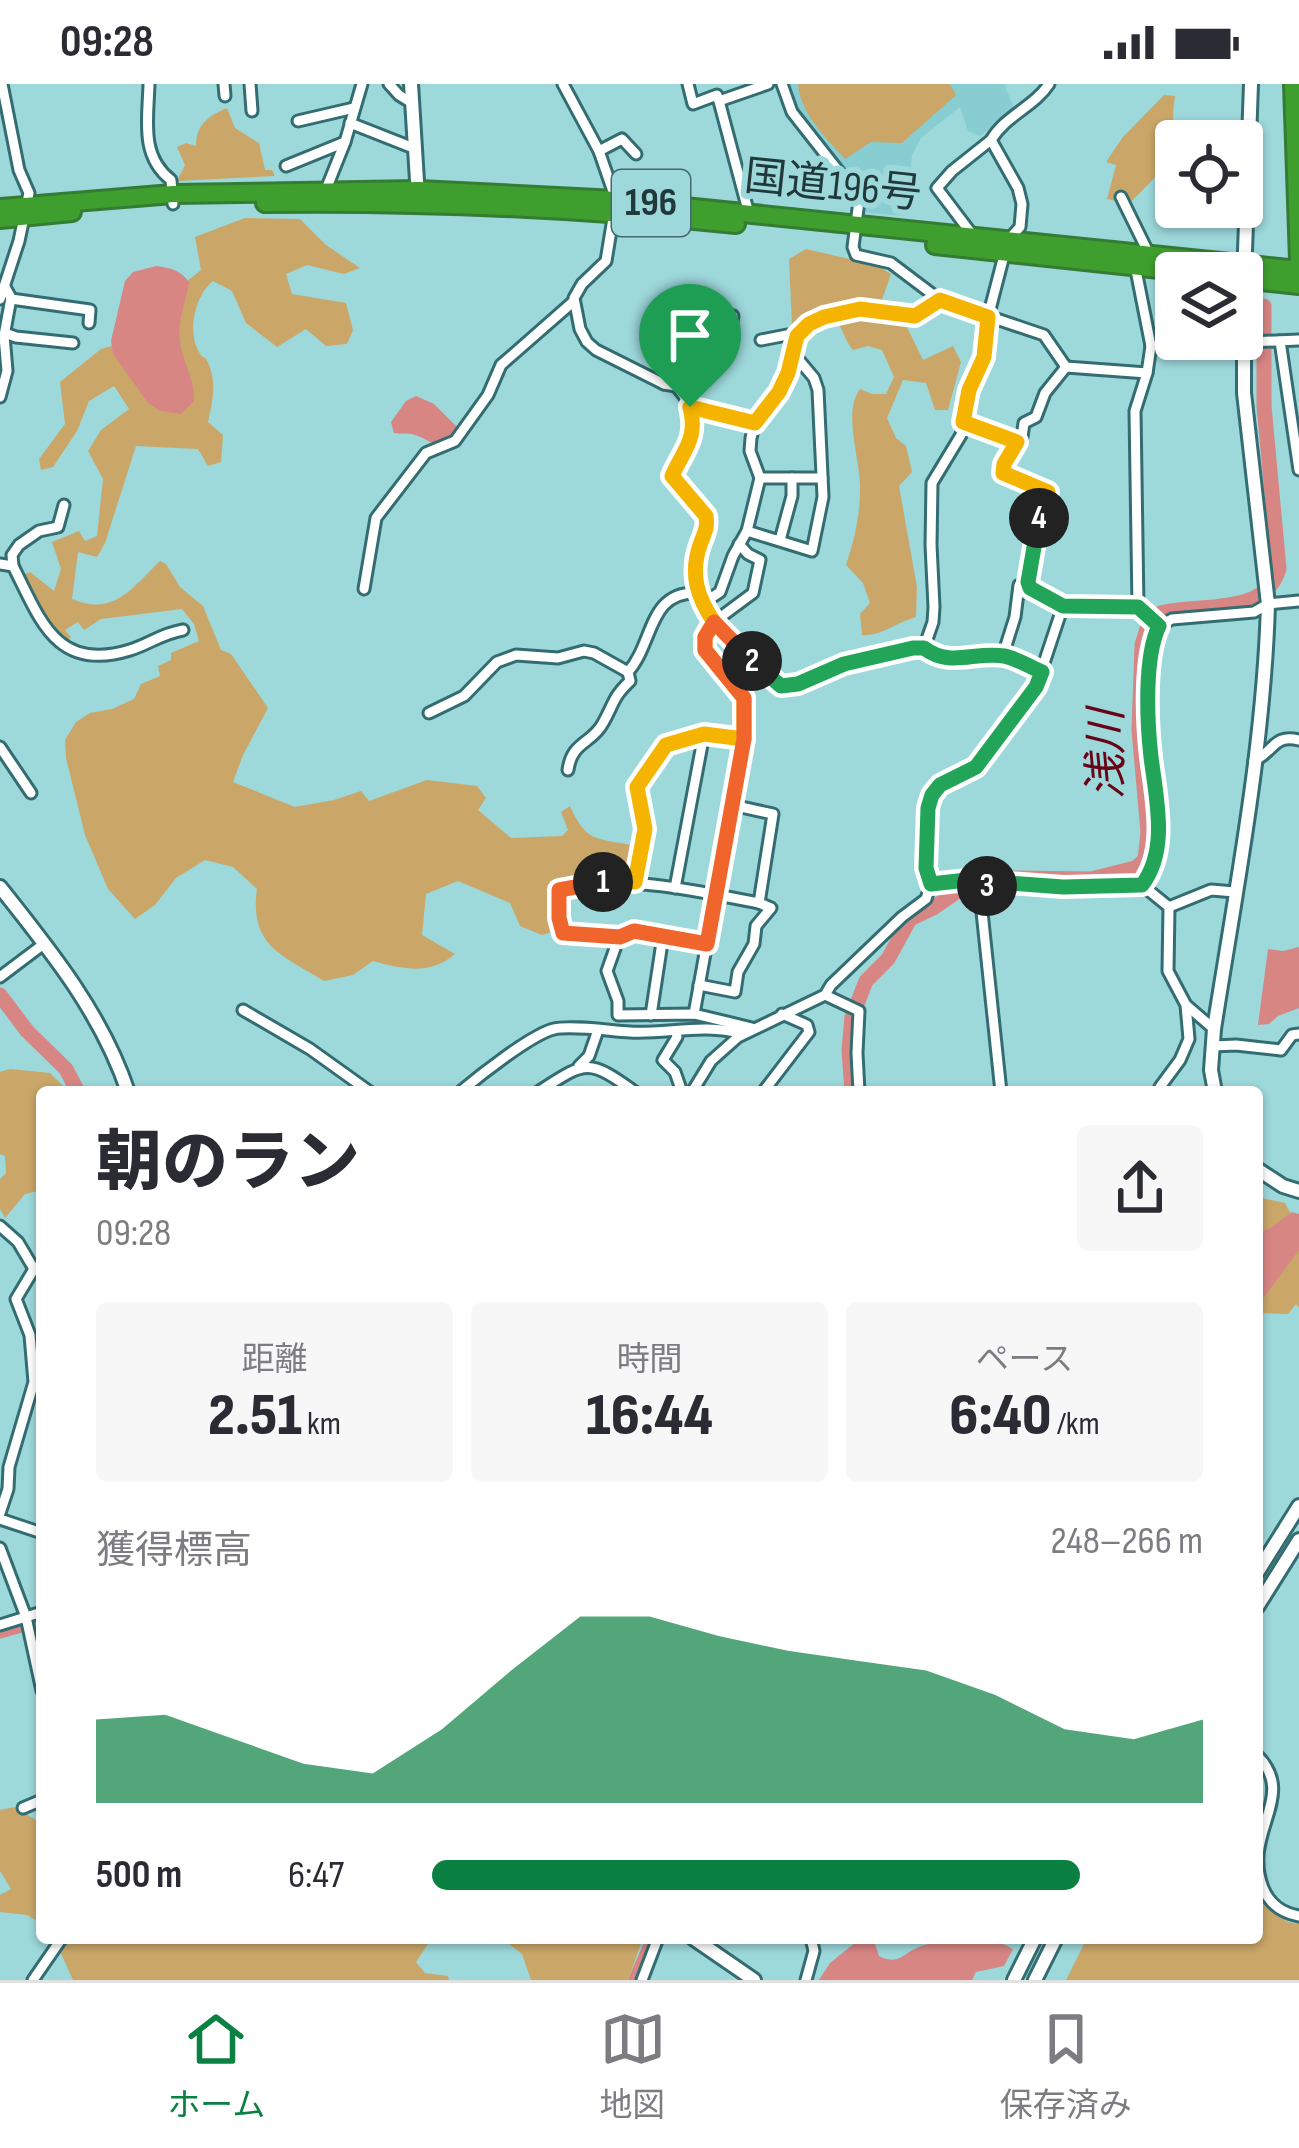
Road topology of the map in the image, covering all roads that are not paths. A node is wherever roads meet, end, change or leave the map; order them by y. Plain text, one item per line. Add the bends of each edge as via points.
1 (2, 84) edge
2 (149, 84) edge
3 (250, 84) edge
4 (362, 84) edge
5 (388, 84) edge
6 (411, 84) edge
7 (563, 84) edge
8 (688, 84) edge
9 (768, 84) edge
10 (782, 84) edge
11 (1049, 84) edge
12 (1251, 84) edge
13 (1293, 84) edge
14 (718, 101) junction
15 (3, 103) edge
16 (412, 103) junction
17 (354, 108) junction
18 (252, 111) dead end
19 (298, 121) dead end
20 (350, 123) junction
21 (991, 140) junction
22 (345, 142) junction
23 (416, 149) junction
24 (599, 151) junction
25 (636, 154) dead end
26 (286, 166) dead end
27 (323, 196) junction
28 (418, 196) junction
29 (1121, 197) dead end
30 (173, 199) junction
31 (615, 206) junction
32 (0, 208) edge
33 (27, 210) junction
34 (749, 214) junction
35 (0, 219) edge
36 (855, 231) junction
37 (974, 237) junction
38 (1007, 246) junction
39 (1245, 252) edge
40 (1142, 260) junction
41 (1299, 260) edge
42 (1155, 262) edge
43 (1155, 263) edge
44 (1299, 269) edge
45 (1263, 272) edge
46 (1263, 277) edge
47 (1299, 285) edge
48 (5, 295) edge
49 (940, 300) junction
50 (574, 301) junction
51 (734, 316) dead end
52 (988, 317) junction
53 (89, 323) dead end
54 (5, 333) junction
55 (797, 336) junction
56 (761, 340) dead end
57 (1299, 340) edge
58 (1263, 341) edge
59 (1280, 341) junction
60 (73, 344) dead end
61 (1150, 346) junction
62 (1155, 346) edge
63 (793, 353) junction
64 (1243, 360) edge
65 (1299, 362) edge
66 (1282, 364) junction
67 (1066, 367) junction
68 (1148, 373) junction
69 (664, 383) junction
70 (0, 398) edge
71 (690, 407) junction
72 (963, 422) junction
73 (755, 423) junction
74 (1017, 442) junction
75 (1299, 470) edge
76 (760, 478) junction
77 (792, 478) junction
78 (822, 478) junction
79 (64, 505) dead end
80 (747, 531) junction
81 (780, 540) junction
82 (740, 544) junction
83 (0, 564) edge
84 (14, 566) junction
85 (1028, 582) junction
86 (364, 589) dead end
87 (699, 598) junction
88 (1299, 601) edge
89 (1268, 604) junction
90 (1063, 606) junction
91 (1138, 607) junction
92 (714, 622) junction
93 (1159, 626) junction
94 (183, 630) dead end
95 (924, 648) junction
96 (1003, 656) junction
97 (628, 672) junction
98 (1042, 672) junction
99 (429, 713) dead end
100 (704, 734) junction
101 (744, 739) junction
102 (1299, 740) edge
103 (0, 747) edge
104 (1254, 761) junction
105 (568, 770) dead end
106 (31, 793) dead end
107 (732, 805) junction
108 (635, 882) junction
109 (931, 884) junction
110 (1142, 885) junction
111 (0, 887) edge
112 (675, 888) junction
113 (980, 888) junction
114 (1235, 892) junction
115 (716, 895) junction
116 (759, 903) junction
117 (1169, 907) junction
118 (663, 936) junction
119 (620, 937) junction
120 (45, 943) junction
121 (707, 944) junction
122 (0, 977) edge
123 (699, 985) junction
124 (825, 995) junction
125 (1186, 1005) junction
126 (243, 1010) dead end
127 (694, 1014) junction
128 (782, 1014) junction
129 (650, 1015) junction
130 (1214, 1029) junction
131 (598, 1030) junction
132 (676, 1031) junction
133 (747, 1031) junction
134 (1299, 1034) edge
135 (1213, 1046) junction
136 (579, 1066) junction
137 (125, 1086) edge
138 (362, 1086) edge
139 (468, 1086) edge
140 (547, 1086) edge
141 (625, 1086) edge
142 (680, 1086) edge
143 (696, 1086) edge
144 (768, 1086) edge
145 (859, 1086) edge
146 (1000, 1086) edge
147 (1161, 1086) edge
148 (1214, 1086) edge
149 (1263, 1173) edge
150 (1299, 1191) edge
151 (0, 1226) edge
152 (36, 1264) edge
153 (36, 1270) edge
154 (1299, 1506) edge
155 (0, 1516) edge
156 (36, 1531) edge
157 (1299, 1540) edge
158 (0, 1548) edge
159 (1263, 1563) edge
160 (1263, 1597) edge
161 (36, 1614) edge
162 (26, 1617) junction
163 (0, 1624) edge
164 (36, 1663) edge
165 (1263, 1759) edge
166 (1281, 1772) dead end
167 (36, 1803) edge
168 (23, 1808) dead end
169 (1276, 1824) dead end
170 (1263, 1848) edge
171 (1263, 1888) edge
172 (1299, 1916) edge
173 (58, 1944) edge
174 (656, 1944) edge
175 (702, 1944) edge
176 (812, 1944) edge
177 (1032, 1944) edge
178 (1053, 1944) edge
179 (33, 1980) edge
180 (642, 1980) edge
181 (754, 1980) edge
182 (806, 1980) edge
183 (1014, 1980) edge
184 (1035, 1980) edge

1 - 15 street
2 - 30 street via 148,151 171,180
3 - 18 street
4 - 17 street
5 - 16 street
6 - 16 street
7 - 24 street
8 - 14 street via 693,104 716,95
9 - 14 street
10 - 36 street via 792,112 859,202
11 - 21 street
12 - 39 street
13 - 41 highway
14 - 34 street
15 - 33 street
16 - 23 street
17 - 19 street
17 - 20 street
20 - 22 street
20 - 23 street
21 - 37 street via 937,188
21 - 38 street via 1022,204
22 - 26 street
22 - 27 street
23 - 28 street
24 - 25 street via 622,139
24 - 31 street
27 - 28 highway, 国道196号 / 196
27 - 30 highway, 国道196号 / 196
28 - 31 highway, 国道196号 / 196
29 - 40 street
30 - 33 highway, 国道196号 / 196
31 - 34 highway, 国道196号 / 196
31 - 36 highway, 国道196号 / 196
31 - 50 street via 606,261
32 - 33 highway, 国道196号 / 196
33 - 35 highway, 国道196号 / 196
33 - 48 street
34 - 36 highway, 国道196号 / 196
36 - 37 highway, 国道196号 / 196
36 - 38 highway, 国道196号 / 196
36 - 49 street via 856,255 891,263
37 - 38 highway, 国道196号 / 196
38 - 40 highway, 国道196号 / 196
38 - 52 street
40 - 42 highway, 国道196号 / 196
40 - 43 highway, 国道196号 / 196
40 - 61 street
44 - 45 highway, 国道196号 / 196
46 - 47 highway, 国道196号 / 196
48 - 53 street via 90,310
48 - 54 street
49 - 52 street
49 - 55 street via 915,316 860,309 824,317
50 - 69 street via 587,342
50 - 86 street via 500,365 455,441 426,453 376,518
51 - 69 street via 726,356
52 - 67 street via 1044,334
52 - 72 street
54 - 60 street
54 - 70 street
55 - 56 street
55 - 63 street
57 - 59 street
58 - 59 street
59 - 66 street
61 - 62 street
61 - 68 street
63 - 73 street via 779,392
63 - 78 street via 818,390
64 - 89 street
65 - 66 street
66 - 75 street
67 - 68 street
67 - 74 street
68 - 91 street via 1136,412
69 - 71 street
71 - 73 street
71 - 87 street via 692,437 672,476 708,524 694,562
72 - 74 street
72 - 95 street via 932,483 934,607
73 - 76 street via 749,452
74 - 85 street via 1003,473 1048,492
76 - 77 street
76 - 80 street
77 - 78 street
77 - 81 street
78 - 81 street via 812,551
79 - 84 street via 58,526 19,545
80 - 81 street
80 - 82 street
82 - 87 street via 720,592
82 - 92 street via 760,560 753,593
83 - 84 street
84 - 94 street via 44,628 78,653 130,650
85 - 90 street
85 - 96 street via 1019,585
87 - 92 street
87 - 97 street via 673,595 662,605
88 - 89 street
89 - 93 street
89 - 104 street
90 - 91 street
90 - 98 street
91 - 93 street
92 - 95 street via 781,686
92 - 101 street via 705,650 744,698
93 - 110 street via 1150,676 1156,862
95 - 96 street via 952,659
96 - 98 street
97 - 99 street via 584,651 516,655
97 - 105 street via 601,728 579,744
98 - 109 street via 976,767 932,795
100 - 101 street
100 - 108 street via 666,745 637,787 645,829
100 - 112 street
101 - 107 street
102 - 104 street via 1277,741
103 - 106 street
104 - 114 street
107 - 115 street
107 - 116 street via 773,814
108 - 112 street
108 - 119 street via 559,890 563,933
109 - 113 street via 967,880
109 - 124 street via 926,899
110 - 113 street
110 - 117 street
111 - 120 street
112 - 115 street
113 - 146 street
114 - 117 street via 1210,890
114 - 130 street
115 - 116 street
115 - 121 street
116 - 123 street via 771,908 756,926 735,992
117 - 125 street via 1168,970
118 - 119 street
118 - 121 street
118 - 129 street
119 - 129 street via 607,971 617,1015
120 - 122 street
120 - 137 street via 101,1028
121 - 123 street
123 - 127 street
124 - 128 street
124 - 145 street via 859,1011
125 - 130 street
125 - 147 street via 1189,1039
126 - 138 street
127 - 129 street
127 - 133 street
128 - 133 street
128 - 144 street via 808,1024 809,1032
130 - 135 street
131 - 132 street
131 - 136 street
131 - 139 street via 553,1029
132 - 133 street
132 - 142 street via 663,1060
133 - 143 street
134 - 135 street via 1281,1050
135 - 148 street
136 - 140 street
136 - 141 street
149 - 150 street
151 - 152 street
153 - 155 street via 16,1299 30,1335 34,1382
154 - 159 street
155 - 156 street
157 - 160 street
158 - 162 street
161 - 162 street
162 - 163 street
162 - 164 street
165 - 166 street
167 - 168 street
169 - 170 street
171 - 172 street via 1278,1909
173 - 179 street
174 - 180 street
175 - 181 street
176 - 182 street
177 - 183 street
178 - 184 street

